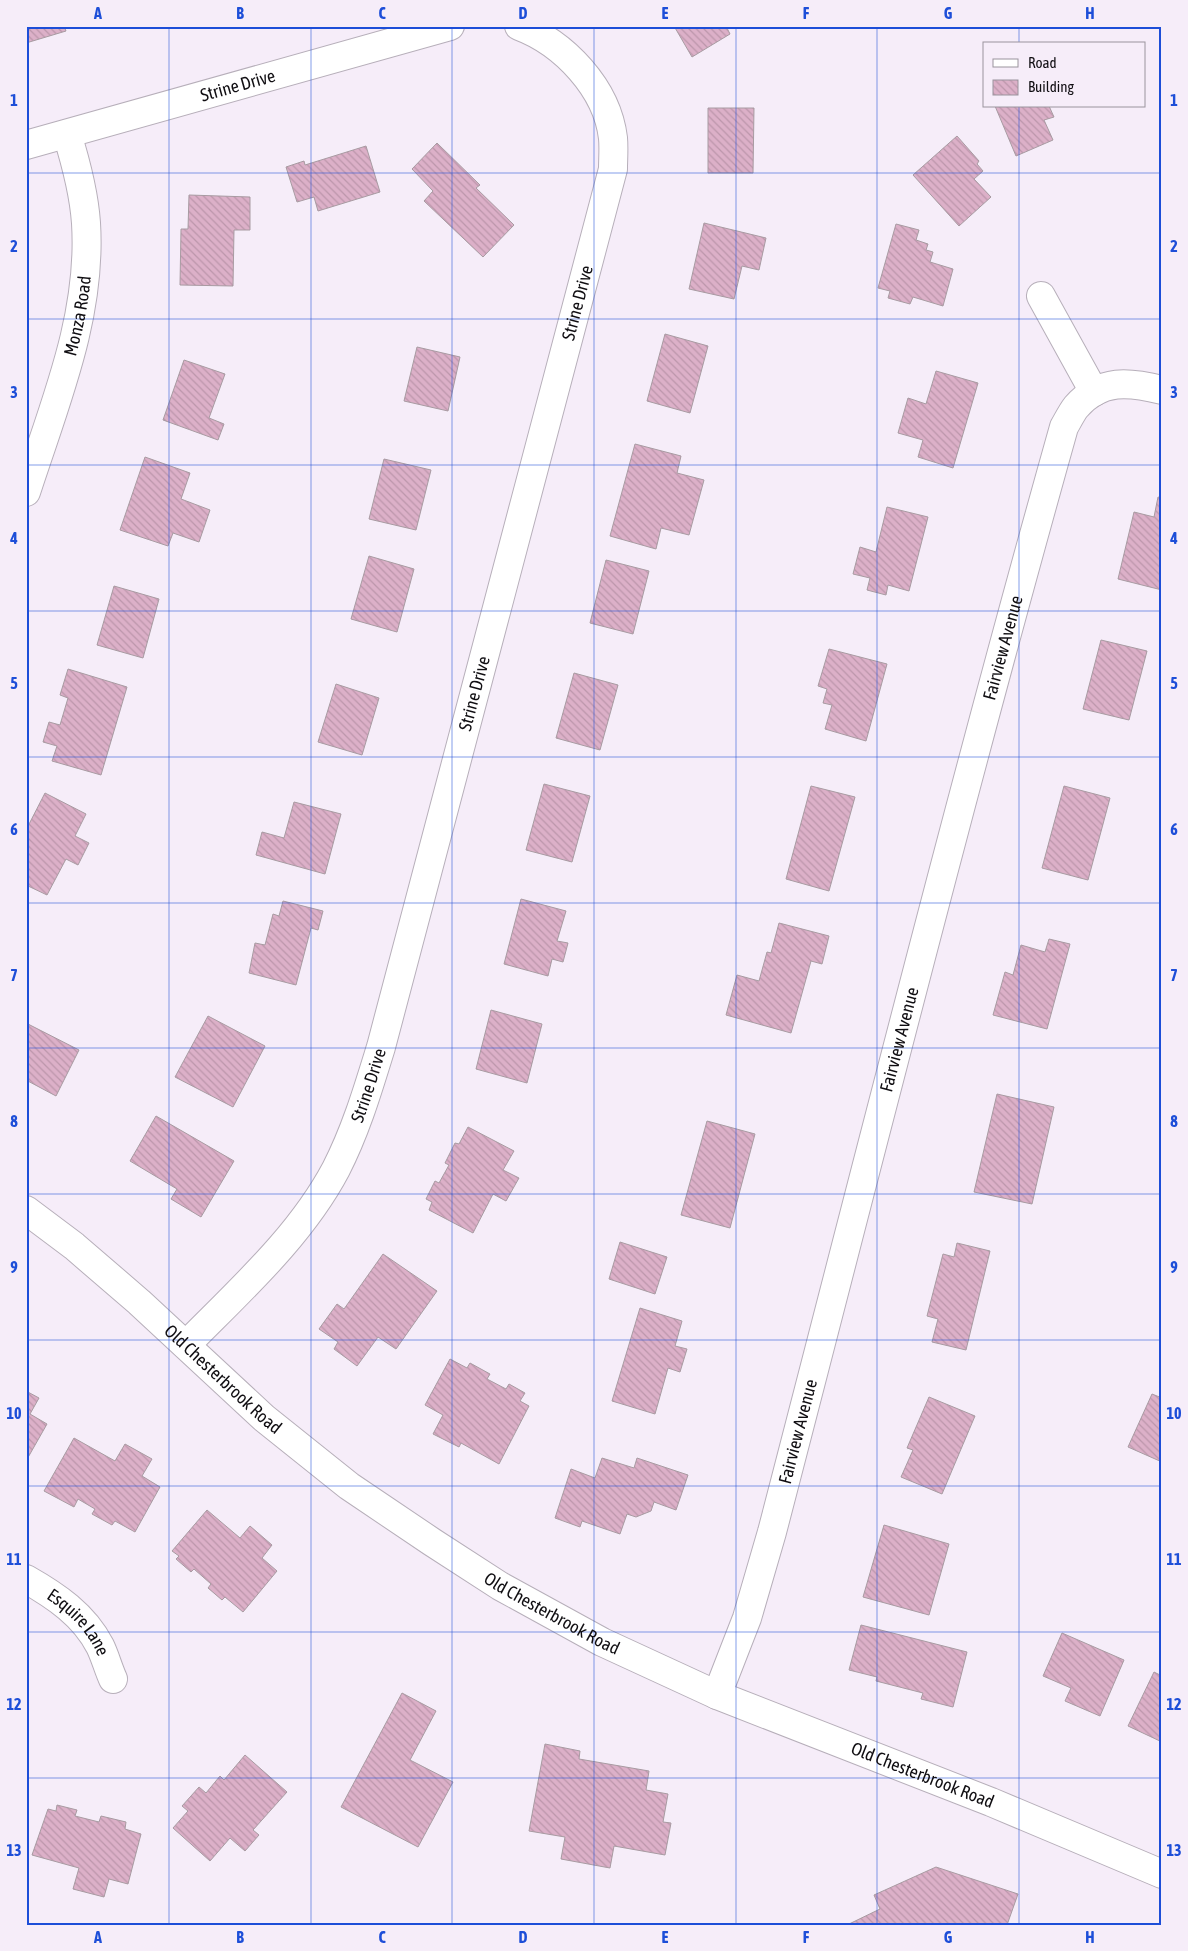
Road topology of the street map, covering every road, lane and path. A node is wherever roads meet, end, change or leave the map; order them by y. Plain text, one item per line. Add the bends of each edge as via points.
1 (450, 26) edge
2 (518, 26) edge
3 (67, 134) junction
4 (26, 146) edge
5 (1040, 296) dead end
6 (1162, 390) edge
7 (1094, 392) junction
8 (26, 492) edge
9 (26, 1210) edge
10 (186, 1345) junction
11 (26, 1579) edge
12 (113, 1679) dead end
13 (717, 1694) junction
14 (1162, 1874) edge

1 - 3 street, Strine Drive
2 - 10 street, Strine Drive via 532,31 564,54 588,79 605,108 613,137 613,169 362,1110 336,1169 306,1216 265,1264
3 - 4 street, Strine Drive
3 - 8 street, Monza Road via 78,169 86,223 86,279 77,332
5 - 7 street
6 - 7 street via 1133,383 1110,385
7 - 13 street, Fairview Avenue via 1076,407 1064,427 962,802 772,1532 746,1618
9 - 10 street, Old Chesterbrook Road via 74,1246
10 - 13 street, Old Chesterbrook Road via 272,1424 349,1486 432,1542 500,1586 602,1642
11 - 12 street, Esquire Lane via 52,1594 79,1617 100,1646
13 - 14 street, Old Chesterbrook Road via 991,1802

